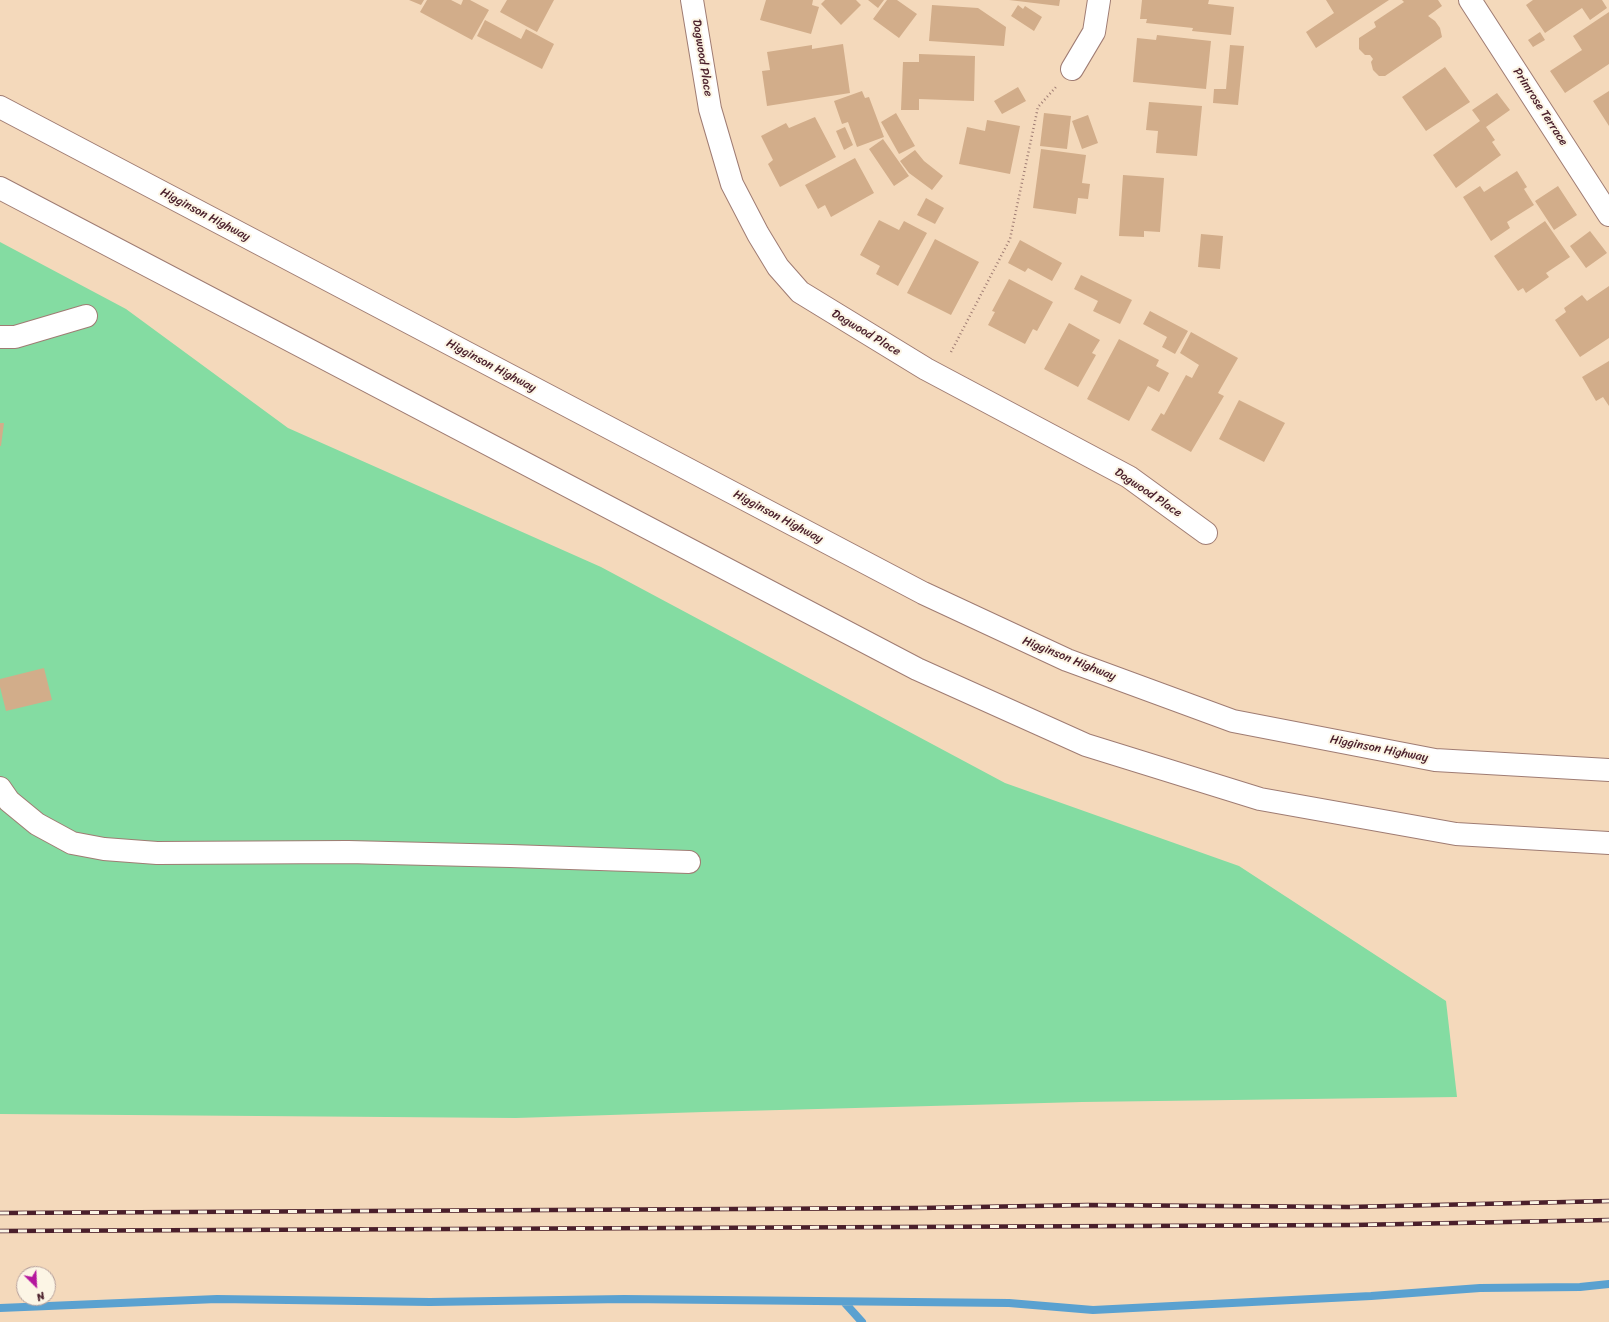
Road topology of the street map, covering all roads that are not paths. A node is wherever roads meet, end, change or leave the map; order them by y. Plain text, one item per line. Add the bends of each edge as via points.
1 (692, 0) edge
2 (1099, 0) edge
3 (1470, 0) edge
4 (1072, 69) road end
5 (0, 107) edge
6 (0, 188) edge
7 (1609, 215) edge
8 (86, 316) dead end
9 (0, 337) edge
10 (1206, 533) dead end
11 (1609, 770) edge
12 (0, 788) edge
13 (1609, 843) edge
14 (689, 862) dead end

1 - 10 main road, Dagwood Place via 710,109 732,184 778,267 800,292 938,376 1128,477
2 - 4 main road via 1094,32
3 - 7 main road, Primrose Terrace
5 - 11 main road, Higginson Highway via 923,593 1067,660 1233,721 1435,760
6 - 13 main road via 917,669 1086,745 1260,799 1456,834
8 - 9 main road via 15,337
12 - 14 main road via 9,801 37,824 72,843 104,849 157,853 348,852

